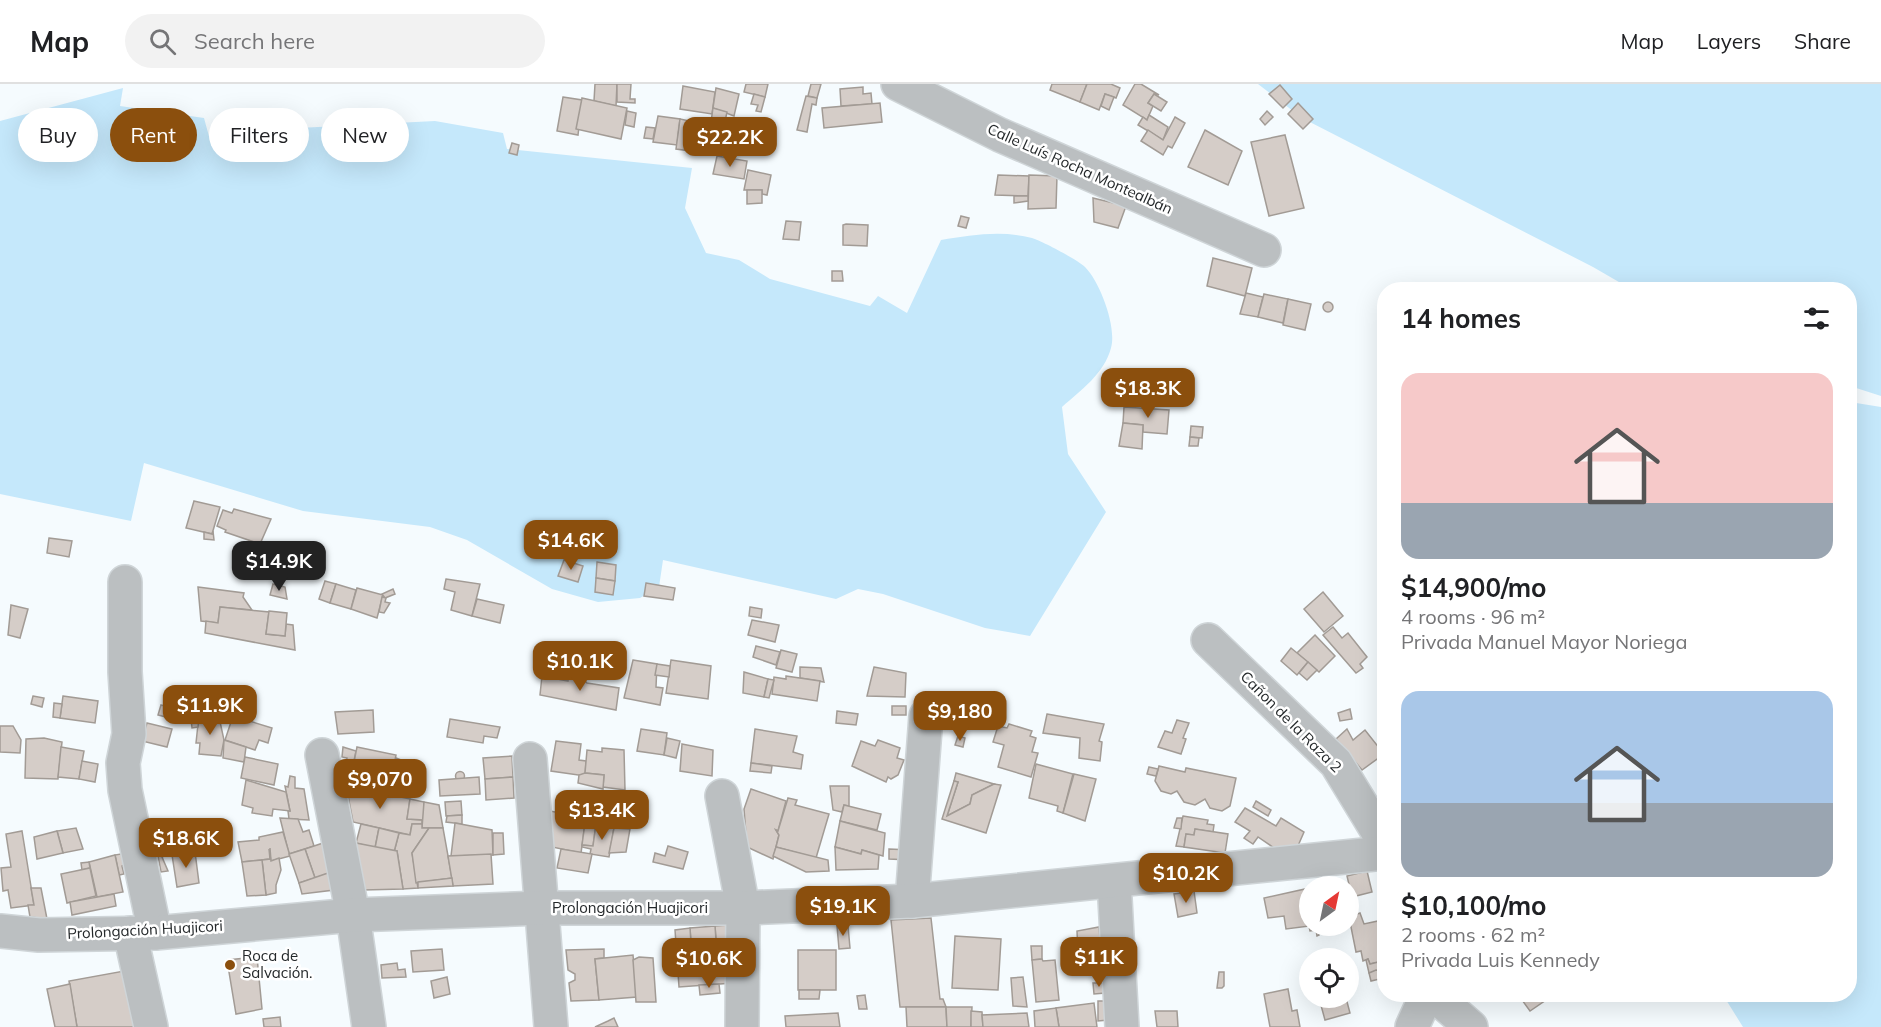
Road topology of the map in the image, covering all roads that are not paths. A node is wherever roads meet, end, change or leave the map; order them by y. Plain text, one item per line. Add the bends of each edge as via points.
1 (898, 84) edge
2 (1264, 250) dead end
3 (124, 582) dead end
4 (1208, 640) dead end
5 (926, 716) dead end
6 (322, 755) dead end
7 (530, 759) dead end
8 (722, 796) dead end
9 (1377, 830) edge
10 (1377, 854) edge
11 (1114, 881) junction
12 (912, 901) junction
13 (542, 908) junction
14 (742, 908) junction
15 (353, 915) junction
16 (0, 931) edge
17 (143, 933) junction
18 (1423, 1002) edge
19 (1442, 1002) edge
20 (151, 1027) edge
21 (369, 1027) edge
22 (551, 1027) edge
23 (742, 1027) edge
24 (1122, 1027) edge
25 (1412, 1027) edge
26 (1471, 1027) edge

1 - 2 street, Calle Luís Rocha Montealbán via 1009,139
3 - 17 street via 129,734 123,772
4 - 9 street, Cañon de la Raza 2 via 1336,763
5 - 12 street
6 - 15 street
7 - 13 street
8 - 14 street
10 - 11 street, Prolongación Huajicori
11 - 12 street, Prolongación Huajicori
11 - 24 street
12 - 14 street, Prolongación Huajicori
13 - 14 street, Prolongación Huajicori
13 - 15 street, Prolongación Huajicori
13 - 22 street
14 - 23 street
15 - 17 street, Prolongación Huajicori
15 - 21 street
16 - 17 street, Prolongación Huajicori via 39,935
17 - 20 street
18 - 25 street
19 - 26 street

